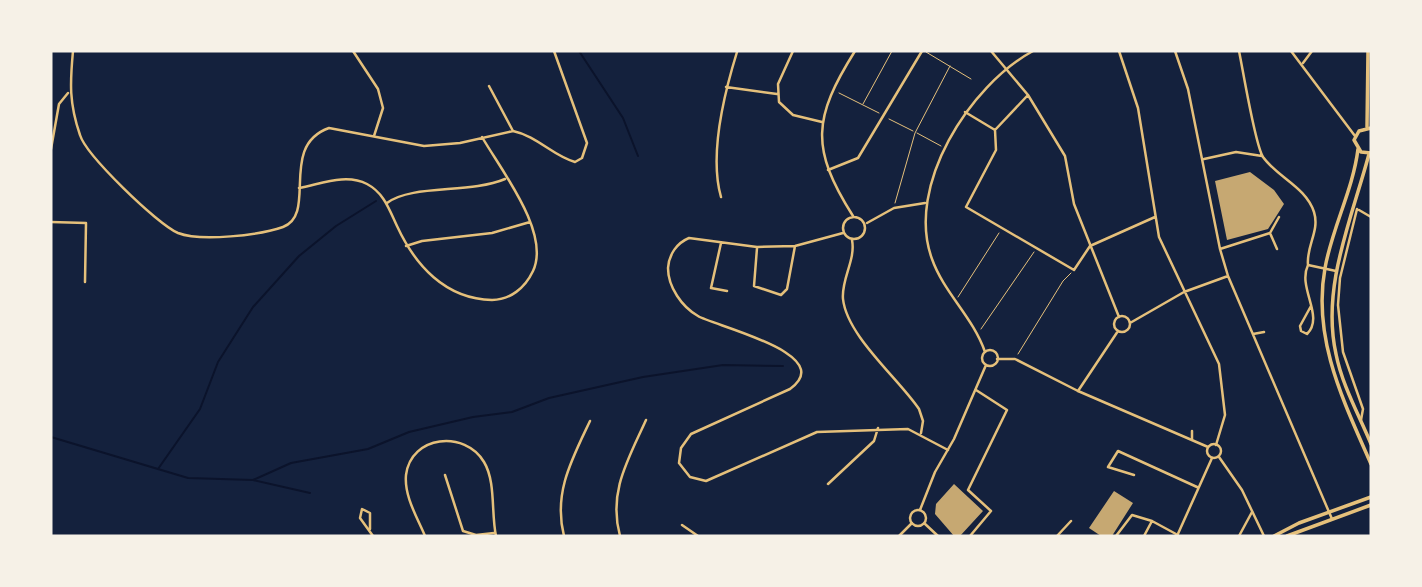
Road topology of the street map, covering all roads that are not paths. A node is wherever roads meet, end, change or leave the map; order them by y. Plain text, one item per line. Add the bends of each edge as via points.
1 (73, 51) edge
2 (353, 51) edge
3 (554, 51) edge
4 (793, 51) edge
5 (855, 51) edge
6 (923, 51) edge
7 (991, 51) edge
8 (1033, 51) edge
9 (1119, 51) edge
10 (1175, 51) edge
11 (1238, 51) edge
12 (1291, 51) edge
13 (1312, 51) edge
14 (1368, 51) edge
15 (737, 52) edge
16 (1303, 63) junction
17 (1006, 69) junction
18 (489, 86) dead end
19 (726, 87) junction
20 (69, 93) junction
21 (777, 94) junction
22 (1028, 95) junction
23 (965, 112) junction
24 (822, 122) junction
25 (1369, 127) edge
26 (995, 130) junction
27 (513, 131) junction
28 (1355, 136) junction
29 (374, 137) junction
30 (482, 137) junction
31 (51, 149) edge
32 (1358, 149) junction
33 (1370, 154) edge
34 (1262, 156) junction
35 (1204, 159) junction
36 (827, 170) junction
37 (506, 178) junction
38 (299, 188) junction
39 (721, 197) dead end
40 (387, 203) junction
41 (925, 204) junction
42 (1356, 209) junction
43 (853, 216) junction
44 (1155, 217) junction
45 (1279, 217) dead end
46 (1371, 217) edge
47 (51, 222) edge
48 (530, 222) junction
49 (865, 223) junction
50 (843, 233) junction
51 (1270, 233) junction
52 (852, 240) junction
53 (721, 242) junction
54 (407, 246) junction
55 (795, 246) junction
56 (1090, 246) junction
57 (757, 247) junction
58 (1220, 249) junction
59 (1277, 249) dead end
60 (1308, 265) junction
61 (1325, 268) junction
62 (1336, 271) junction
63 (1228, 276) junction
64 (85, 282) dead end
65 (727, 291) dead end
66 (1184, 292) junction
67 (1311, 306) junction
68 (1119, 317) junction
69 (1130, 323) junction
70 (1118, 331) junction
71 (1264, 332) dead end
72 (1253, 334) junction
73 (985, 352) junction
74 (997, 359) junction
75 (986, 365) junction
76 (976, 390) junction
77 (1078, 391) junction
78 (646, 420) dead end
79 (1361, 420) junction
80 (590, 421) dead end
81 (878, 428) junction
82 (1192, 432) dead end
83 (921, 434) junction
84 (1194, 442) junction
85 (1216, 444) junction
86 (1371, 444) edge
87 (1208, 447) junction
88 (948, 450) junction
89 (1219, 457) junction
90 (1212, 458) junction
91 (1371, 464) edge
92 (445, 475) dead end
93 (1134, 475) dead end
94 (828, 484) dead end
95 (1197, 487) junction
96 (1371, 497) edge
97 (1371, 505) edge
98 (1252, 509) junction
99 (920, 510) junction
100 (1328, 512) junction
101 (1332, 519) junction
102 (1071, 521) dead end
103 (1152, 521) junction
104 (912, 523) junction
105 (924, 523) junction
106 (682, 525) dead end
107 (370, 529) junction
108 (496, 534) edge
109 (1177, 535) edge
110 (373, 536) edge
111 (425, 536) edge
112 (564, 536) edge
113 (620, 536) edge
114 (698, 536) edge
115 (899, 536) edge
116 (938, 536) edge
117 (970, 536) edge
118 (1057, 536) edge
119 (1116, 536) edge
120 (1144, 536) edge
121 (1239, 536) edge
122 (1264, 536) edge
123 (1274, 536) edge
124 (1287, 536) edge

1 - 20 street
2 - 29 street via 377,89 383,108
3 - 27 street via 587,142 582,158 567,160
4 - 21 street
5 - 24 street via 833,89
6 - 36 street via 858,158
7 - 17 street
8 - 17 street
9 - 44 street via 1138,108
10 - 35 street
11 - 34 street
12 - 16 street
13 - 16 street
14 - 25 main road
15 - 19 street
16 - 28 street
17 - 22 street
17 - 23 street
18 - 27 street
19 - 21 street
19 - 39 street via 716,181
20 - 31 street via 60,104
20 - 38 street via 81,139 139,204 178,233 239,237 285,226 297,214
21 - 24 street via 785,110
22 - 26 street
22 - 56 street via 1065,156 1073,204
23 - 26 street
23 - 41 street
24 - 36 street
25 - 28 main road
26 - 56 street via 996,150 966,207 1074,270
27 - 30 street
28 - 32 main road
29 - 30 street via 424,146
29 - 38 street via 335,128 315,136 302,155
30 - 37 street
32 - 33 main road
32 - 61 main road
33 - 42 main road
34 - 35 street via 1237,152
34 - 60 street via 1314,210
35 - 58 street
36 - 43 street
37 - 40 street via 468,189 404,194
37 - 48 street
38 - 40 street via 357,180
40 - 54 street
41 - 49 street via 894,208
41 - 73 street via 925,233 932,261
42 - 46 street
42 - 62 main road
42 - 79 street via 1338,305 1343,352 1363,409
43 - 49 street
43 - 50 street
44 - 56 street
44 - 66 street
45 - 51 street
47 - 64 street via 86,223
48 - 54 street via 492,233
48 - 54 street via 537,245 536,263 524,284 502,299 477,298 447,286 421,267
49 - 52 street
50 - 52 street
50 - 55 street
51 - 58 street
51 - 59 street
52 - 83 street via 843,293 845,308 861,337 919,409
53 - 57 street
53 - 65 street via 710,288
53 - 81 street via 689,238 677,247 668,266 676,294 699,317 788,352 800,374 790,388 691,434 678,456 684,472 706,481 817,432
55 - 57 street
55 - 57 street via 787,289 781,295 754,286
56 - 68 street
58 - 63 street
60 - 61 street
60 - 67 street via 1303,275
61 - 62 street
61 - 91 main road via 1323,311 1329,360
62 - 79 main road via 1332,328 1336,355
63 - 66 street
63 - 72 street
66 - 69 street
66 - 85 street via 1219,364 1226,415
67 - 67 street via 1300,326 1307,334 1314,323
68 - 69 street
68 - 70 street via 1114,324
69 - 70 street via 1127,330
70 - 77 street
71 - 72 street
72 - 100 street
73 - 74 street via 992,351
73 - 75 street
74 - 75 street
74 - 77 street via 1015,359
75 - 76 street
76 - 88 street
76 - 117 street via 1007,410 968,490 991,511
77 - 84 street
78 - 113 street via 615,492
79 - 86 main road
80 - 112 street via 563,482
81 - 83 street
81 - 94 street via 874,442
82 - 84 street
83 - 88 street
84 - 87 street
85 - 87 street
85 - 89 street via 1221,449
87 - 90 street
88 - 99 street
89 - 90 street
89 - 98 street
90 - 95 street
92 - 108 street via 463,531
93 - 95 street via 1108,467 1118,451
95 - 109 street
96 - 100 main road
97 - 101 main road
98 - 121 street
98 - 122 street
99 - 104 street via 911,513
99 - 105 street via 926,517
100 - 101 street
100 - 123 main road
101 - 124 main road
102 - 118 street
103 - 109 street
103 - 119 street via 1132,515
103 - 120 street
104 - 105 street
104 - 115 street
105 - 116 street
106 - 114 street
107 - 107 street via 370,513 362,509 360,518
107 - 110 street
108 - 111 street via 485,463 468,446 444,440 422,449 407,470 407,492

